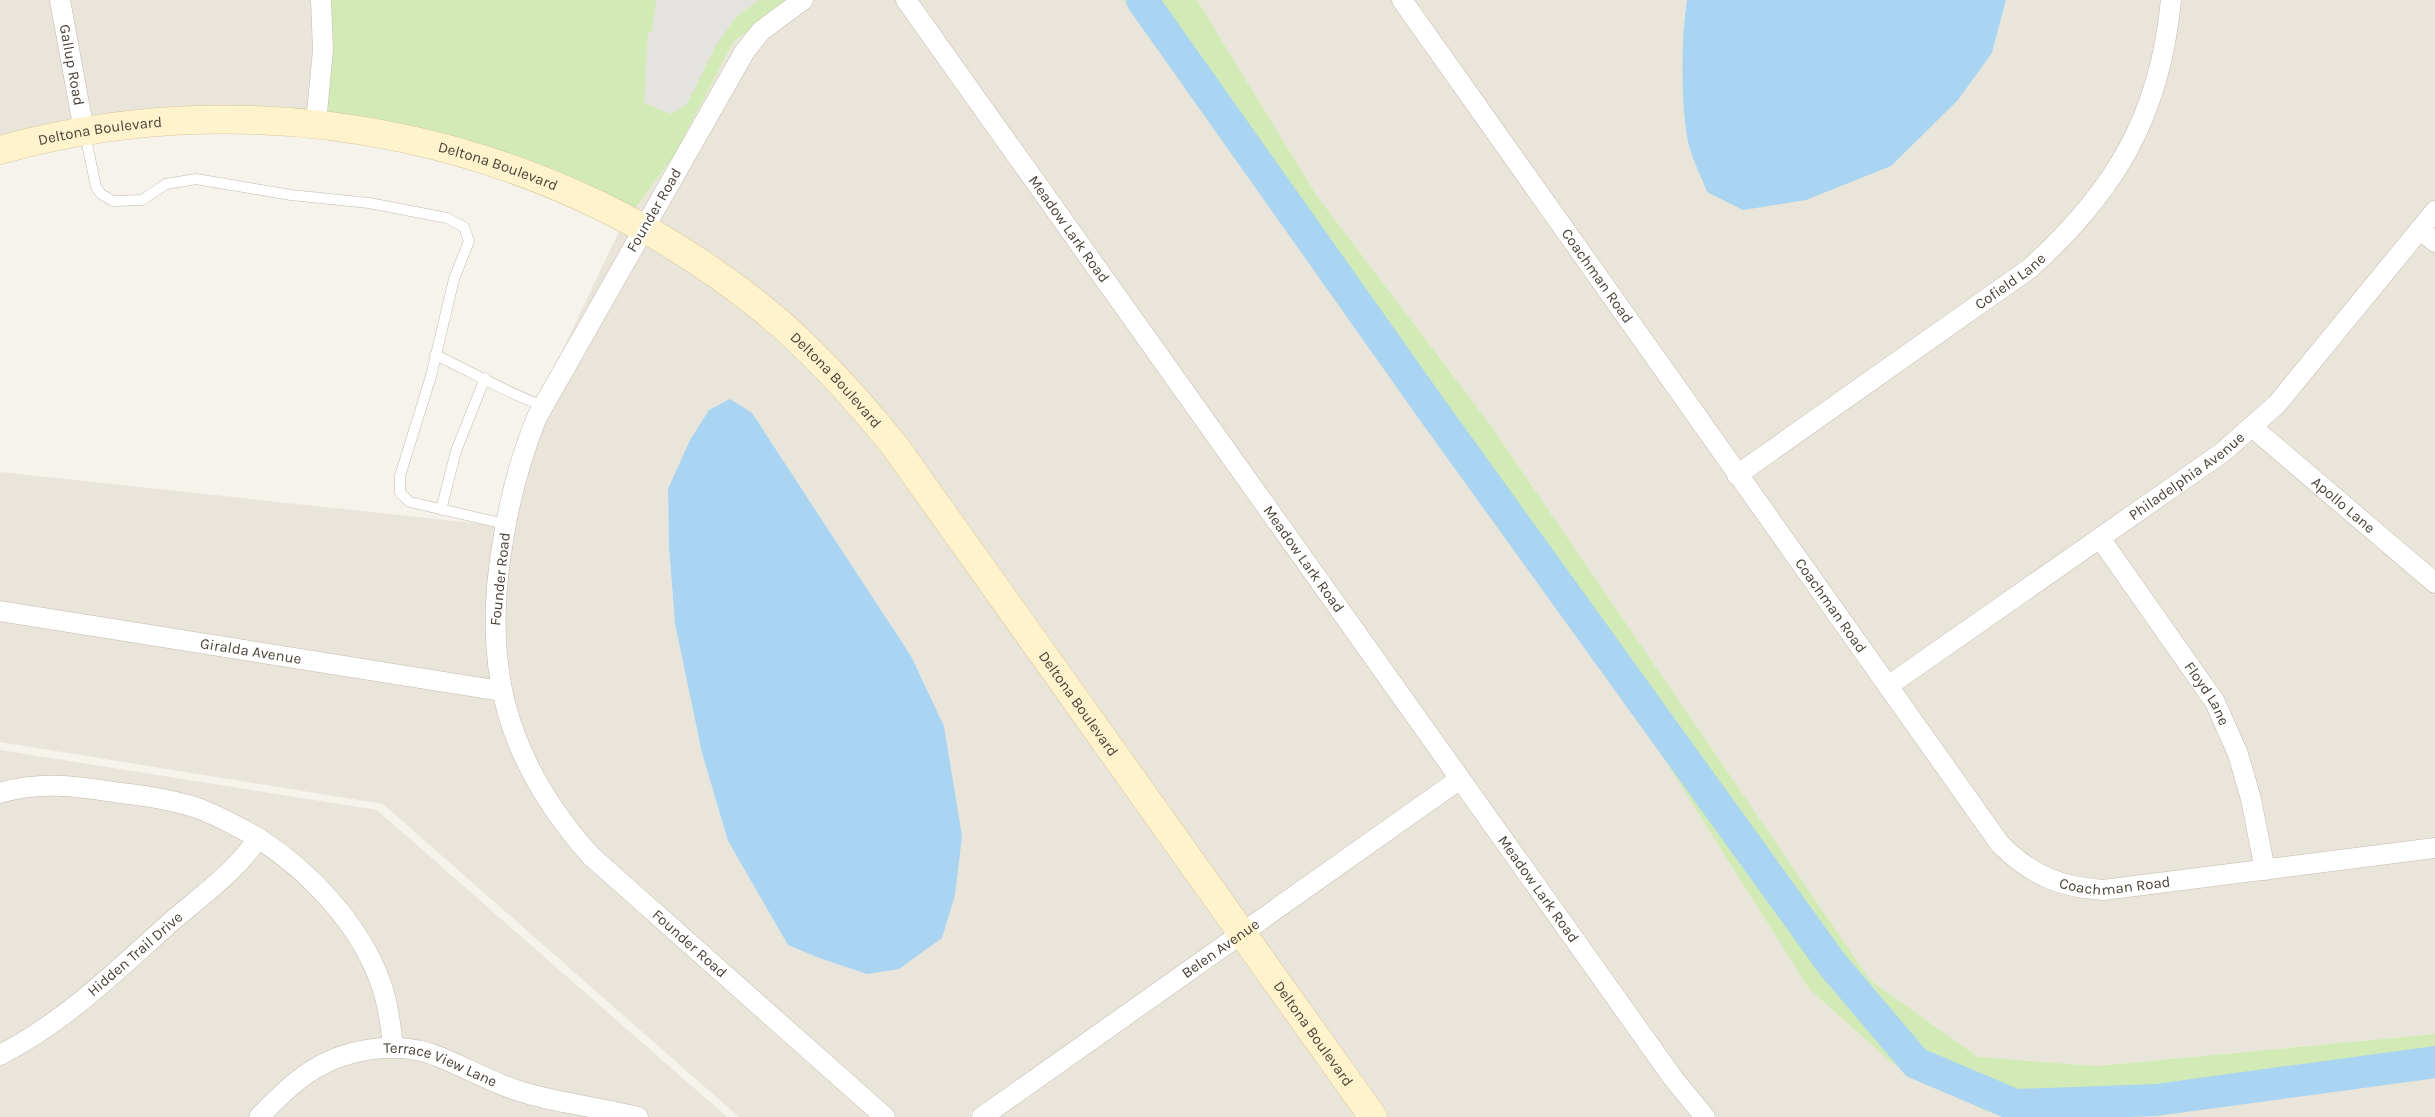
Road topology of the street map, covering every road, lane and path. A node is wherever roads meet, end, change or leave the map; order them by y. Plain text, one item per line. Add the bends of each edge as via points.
1 (60, 0) edge
2 (321, 0) edge
3 (803, 0) edge
4 (906, 0) edge
5 (1402, 0) edge
6 (2171, 0) edge
7 (316, 123) junction
8 (84, 131) junction
9 (0, 150) edge
10 (2435, 211) edge
11 (644, 227) junction
12 (2420, 230) junction
13 (2435, 242) edge
14 (435, 354) junction
15 (485, 378) junction
16 (543, 406) junction
17 (2252, 427) junction
18 (1737, 475) junction
19 (441, 510) junction
20 (505, 524) junction
21 (2100, 538) junction
22 (2435, 583) edge
23 (0, 611) edge
24 (1888, 686) junction
25 (501, 691) junction
26 (1460, 780) junction
27 (0, 793) edge
28 (258, 838) junction
29 (2435, 848) edge
30 (2265, 870) junction
31 (1242, 933) junction
32 (393, 1048) junction
33 (0, 1054) edge
34 (259, 1117) edge
35 (638, 1117) edge
36 (885, 1117) edge
37 (982, 1117) edge
38 (1373, 1117) edge
39 (1705, 1117) edge

1 - 8 street, Gallup Road
2 - 7 street via 323,50
3 - 11 street, Founder Road via 761,32 745,51
4 - 26 street, Meadow Lark Road
5 - 18 street, Coachman Road
6 - 18 street, Cofield Lane via 2159,71 2130,146 2112,178 2062,240 2030,269
7 - 8 main road, Deltona Boulevard via 200,119
7 - 11 main road, Deltona Boulevard via 418,141 476,156 539,178
8 - 9 main road, Deltona Boulevard
8 - 14 lane via 96,187 113,201 142,200 166,184 196,179 291,195 369,203 447,218 464,227 469,241 454,279
10 - 12 street, Philadelphia Avenue
11 - 16 street, Founder Road
11 - 31 main road, Deltona Boulevard via 719,275 770,315 815,355 856,399 894,445
12 - 13 street
12 - 17 street, Philadelphia Avenue via 2277,404
14 - 15 lane
14 - 19 lane via 400,476 400,493 410,502
15 - 16 lane via 512,394
15 - 19 lane via 456,451
16 - 20 street, Founder Road via 522,454
17 - 21 street, Philadelphia Avenue via 2223,452
17 - 22 street, Apollo Lane
18 - 24 street, Coachman Road
19 - 20 lane
20 - 25 street, Founder Road via 494,606
21 - 24 street, Philadelphia Avenue
21 - 30 street, Floyd Lane via 2215,702 2238,754
23 - 25 street, Giralda Avenue
24 - 30 street, Coachman Road via 2000,844 2036,873 2065,885 2103,890
25 - 36 street, Founder Road via 512,730 528,767 568,830 591,856
26 - 31 street, Belen Avenue
26 - 39 street, Meadow Lark Road via 1673,1078
27 - 28 street via 39,785 66,785 156,798 223,818
28 - 32 street via 301,870 330,898 370,957 381,982
28 - 33 street, Hidden Trail Drive via 234,868 86,997
29 - 30 street, Coachman Road
31 - 37 street, Belen Avenue
31 - 38 main road, Deltona Boulevard
32 - 34 street, Terrace View Lane via 344,1055 323,1064 300,1078
32 - 35 street, Terrace View Lane via 440,1057 489,1080 530,1094

